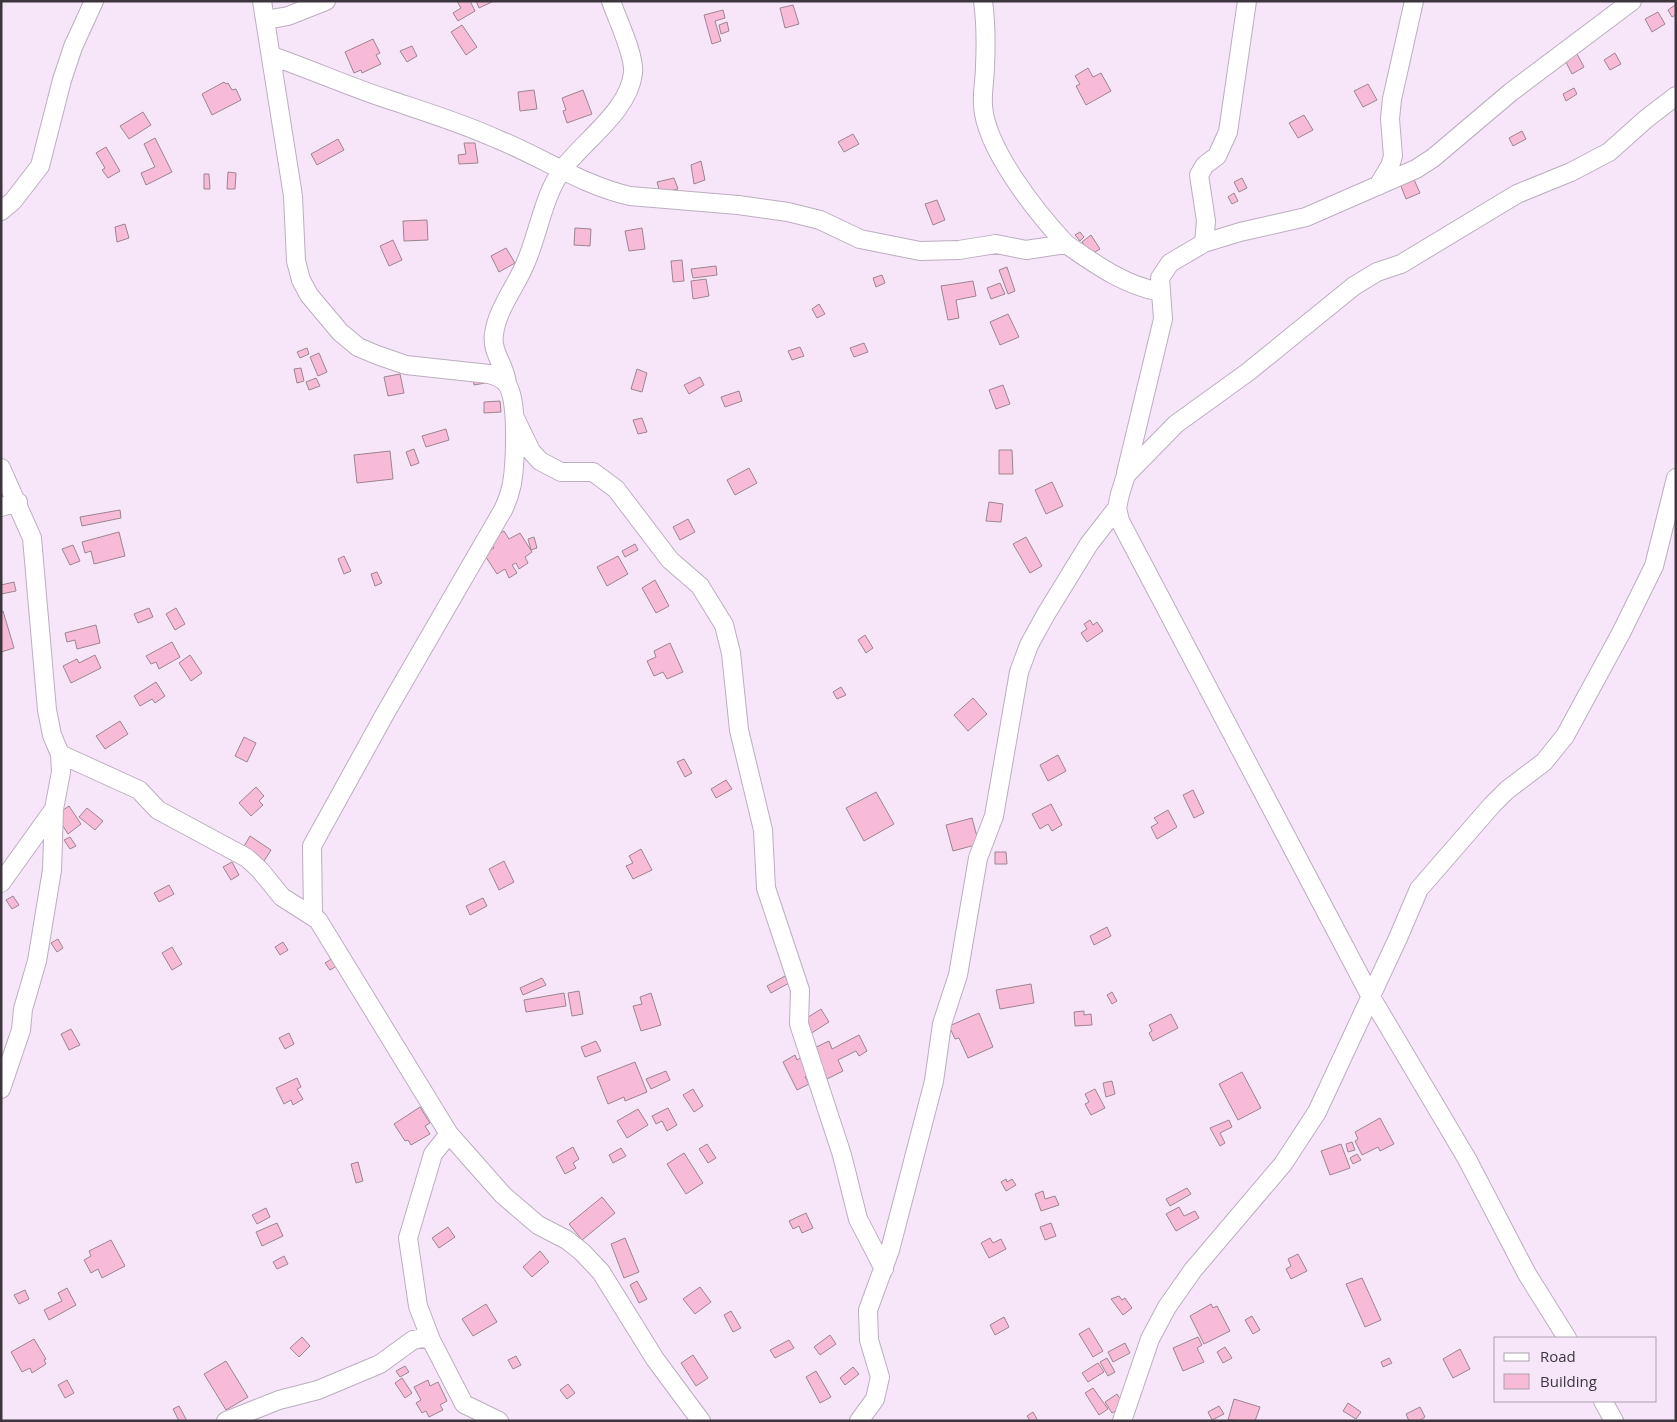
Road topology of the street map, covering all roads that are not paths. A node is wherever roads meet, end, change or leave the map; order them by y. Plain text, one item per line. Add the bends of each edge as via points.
1 (94, 1) edge
2 (262, 1) edge
3 (326, 1) edge
4 (611, 1) edge
5 (983, 1) edge
6 (1247, 1) edge
7 (1414, 1) edge
8 (1632, 1) edge
9 (266, 20) junction
10 (272, 56) junction
11 (1676, 96) edge
12 (562, 170) junction
13 (1378, 186) junction
14 (1, 211) edge
15 (1204, 243) junction
16 (1066, 244) junction
17 (1161, 292) junction
18 (507, 384) junction
19 (514, 416) junction
20 (1, 468) edge
21 (1126, 475) junction
22 (1676, 478) edge
23 (9, 505) edge
24 (1117, 508) junction
25 (60, 754) junction
26 (54, 809) junction
27 (1, 884) edge
28 (313, 916) junction
29 (1371, 997) junction
30 (1, 1089) edge
31 (449, 1134) junction
32 (884, 1269) junction
33 (1566, 1337) edge
34 (431, 1340) junction
35 (1604, 1402) edge
36 (226, 1421) edge
37 (499, 1421) edge
38 (701, 1421) edge
39 (859, 1421) edge
40 (1122, 1421) edge
41 (1614, 1421) edge

1 - 14 street via 62,80 40,166
2 - 9 street
3 - 9 street via 288,16
4 - 12 street via 631,59 632,79 616,109
5 - 16 street via 986,29 983,105 988,132 1042,219
6 - 15 street via 1228,132 1217,156 1199,176 1206,221
7 - 13 street via 1392,99 1393,156
8 - 13 street via 1511,92 1433,158
9 - 10 street
10 - 12 street via 500,139
10 - 18 street via 293,196 296,261 301,280 320,310 352,342 377,355 406,365 490,374
11 - 21 street via 1609,152 1517,194 1401,264 1377,272 1354,286 1248,372 1176,424
12 - 16 street via 595,186 630,196 788,212 820,220 860,239 920,252 996,244 1026,250
12 - 18 street via 549,196 526,262 495,327 494,344
13 - 15 street via 1306,216
15 - 17 street via 1170,263 1160,278
16 - 17 street via 1105,272
17 - 21 street via 1163,318
18 - 19 street
19 - 28 street via 513,476 503,510 312,846
19 - 32 street via 531,451 540,461 561,472 594,472 616,490 670,560 700,586 724,625 731,653 739,730 763,830 766,888 800,990 799,1024 848,1173 858,1219
20 - 23 street
21 - 24 street
22 - 29 street via 1654,566 1565,736 1544,762 1492,805 1419,889
23 - 25 street via 32,538 47,710
24 - 29 street via 1120,521
24 - 32 street via 1089,544 1046,614 1019,672 994,816 978,858 958,975 942,1024 934,1081
25 - 26 street via 61,772
25 - 28 street via 139,790 158,810 247,858 282,897
26 - 27 street
26 - 30 street via 52,870 37,960 23,1008 17,1044
28 - 31 street via 324,928
29 - 33 street via 1467,1159 1527,1274
29 - 40 street via 1317,1112 1283,1164 1193,1270 1167,1307 1150,1339
31 - 34 street via 433,1154 408,1238 418,1306
31 - 38 street via 503,1195 538,1225 575,1246 601,1272 655,1359
32 - 39 street via 868,1310 870,1340 879,1368 879,1387
34 - 36 street via 413,1340 380,1364 318,1390 278,1400
34 - 37 street via 464,1404
35 - 41 street

